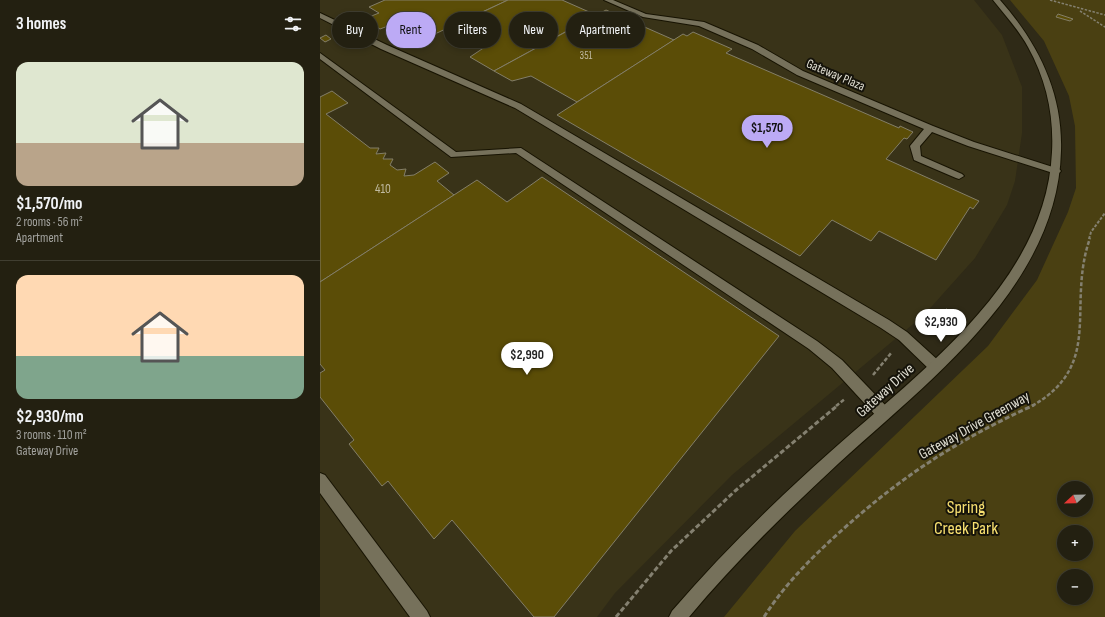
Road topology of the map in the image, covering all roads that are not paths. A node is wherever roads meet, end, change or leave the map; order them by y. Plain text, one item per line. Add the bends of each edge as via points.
1 (608, 0) edge
2 (996, 0) edge
3 (320, 15) edge
4 (320, 55) edge
5 (930, 128) junction
6 (1056, 171) junction
7 (959, 176) dead end
8 (935, 366) junction
9 (883, 413) junction
10 (320, 480) edge
11 (421, 617) edge
12 (678, 617) edge

1 - 5 street, Gateway Plaza via 645,16 693,22 715,30 761,50 800,73
2 - 6 street, Gateway Drive via 1023,33 1045,73 1055,116
3 - 8 street via 384,47 518,106 885,324 903,336
4 - 9 street via 454,155 518,150 814,346 837,364
5 - 6 street, Gateway Plaza
5 - 7 street via 915,146 917,158
6 - 8 street, Gateway Drive via 1047,213 1017,271 984,315
8 - 9 street, Gateway Drive
9 - 12 street, Gateway Drive via 763,523 702,587
10 - 11 street

